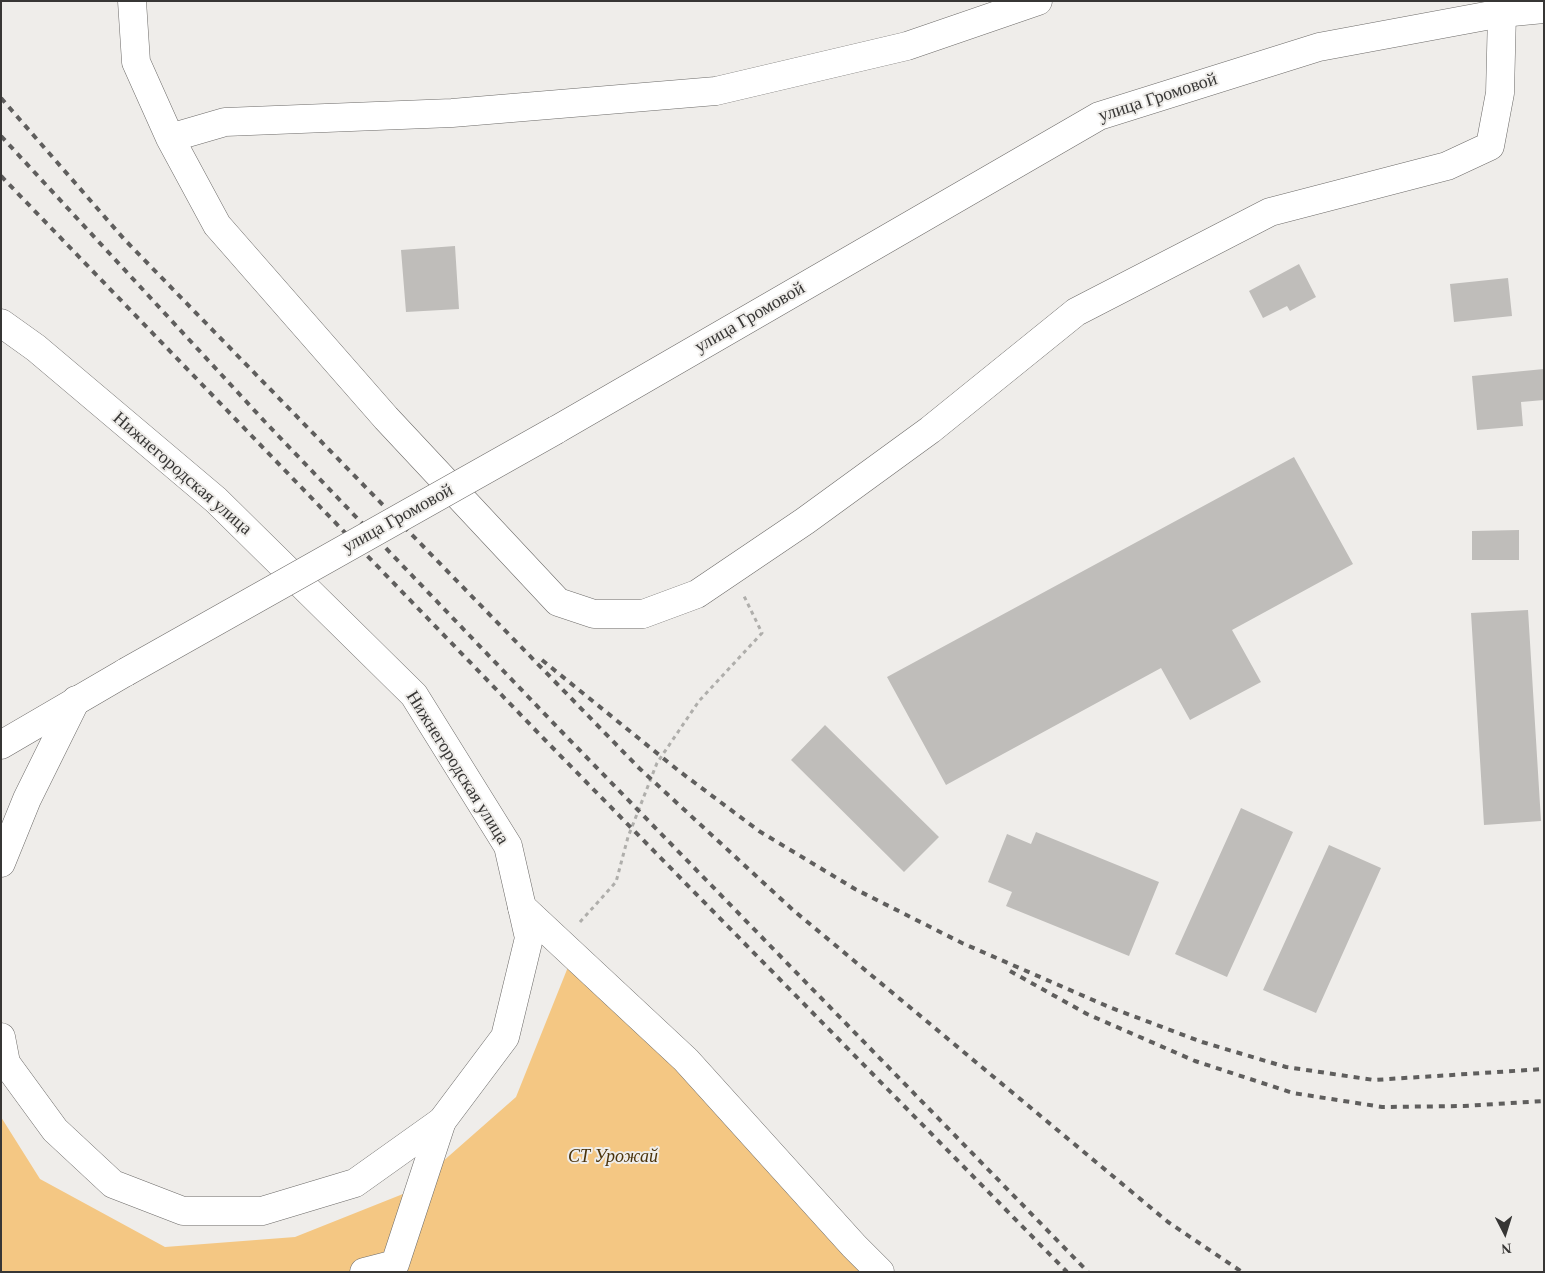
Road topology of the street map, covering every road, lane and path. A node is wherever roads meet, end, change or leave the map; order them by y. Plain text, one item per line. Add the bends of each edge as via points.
1 (132, 1) edge
2 (1038, 1) edge
3 (1544, 9) edge
4 (1502, 13) junction
5 (170, 138) junction
6 (1, 323) edge
7 (732, 570) junction
8 (76, 700) junction
9 (1, 745) edge
10 (1, 863) edge
11 (522, 908) junction
12 (560, 943) junction
13 (1, 1037) edge
14 (442, 1121) junction
15 (399, 1268) edge
16 (364, 1272) edge
17 (880, 1272) edge

1 - 5 street via 136,62
2 - 5 street via 907,46 716,91 452,112 225,122
3 - 4 street, улица Громовой
4 - 7 street via 1500,93 1490,146 1447,166 1270,212 1076,312 930,430
4 - 8 street, улица Громовой, bridge via 1318,47 1099,116 556,430
5 - 7 street via 217,225 386,418 558,602 594,614 643,614 697,594
6 - 11 street, Нижнегородская улица via 36,348 216,500 414,695 508,846
7 - 12 path via 762,633 699,700 657,764 628,837 616,882
8 - 9 street, улица Громовой
8 - 10 street via 26,799
11 - 12 street
11 - 14 street, Нижнегородская улица via 529,938 505,1037
12 - 17 street via 686,1060
13 - 14 street, Нижнегородская улица via 6,1063 55,1130 113,1184 184,1211 262,1211 354,1183
14 - 15 street
15 - 16 street

